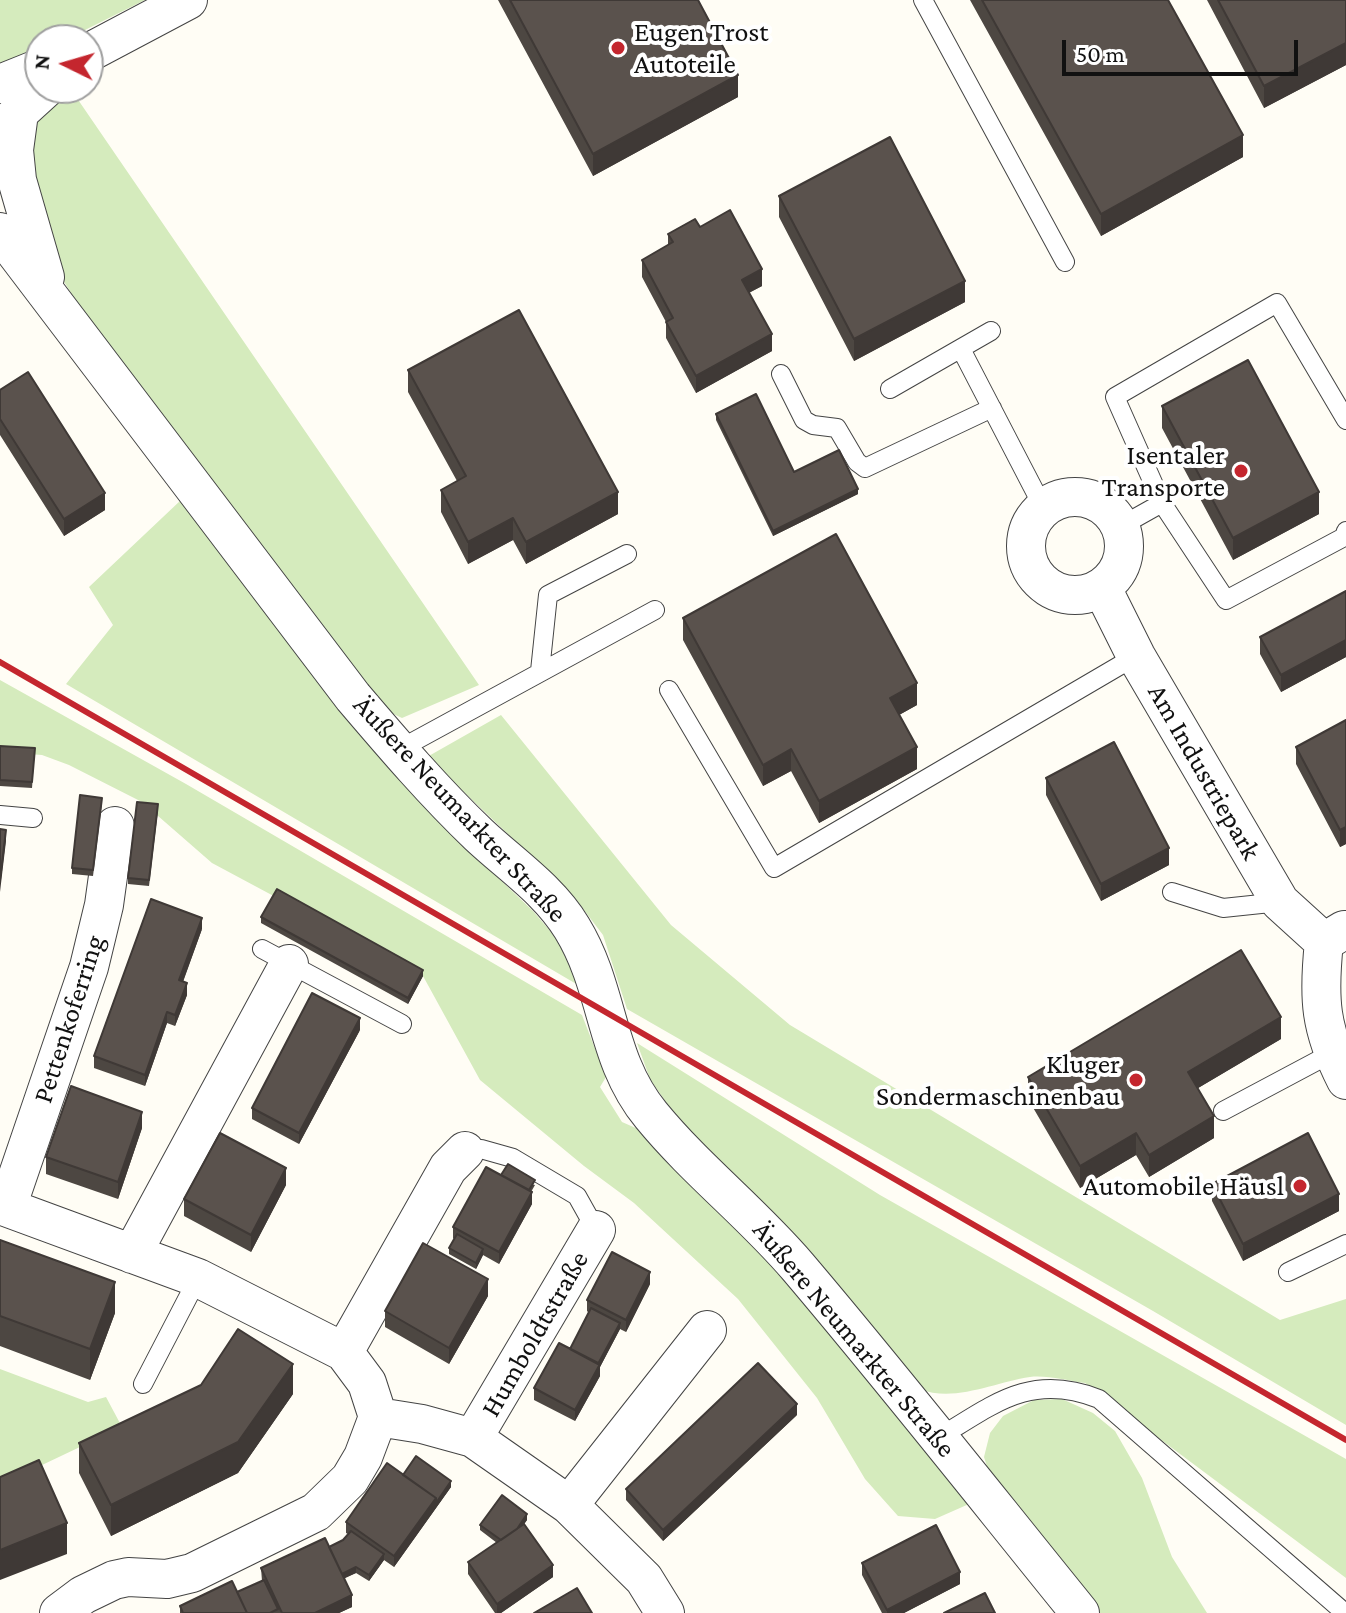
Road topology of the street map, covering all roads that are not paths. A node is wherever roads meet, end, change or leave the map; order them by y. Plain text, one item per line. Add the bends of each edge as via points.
1 (188, 0) edge
2 (923, 0) edge
3 (104, 45) edge
4 (19, 104) edge
5 (0, 232) edge
6 (1065, 262) dead end
7 (53, 302) junction
8 (991, 331) dead end
9 (961, 349) junction
10 (781, 374) dead end
11 (890, 389) dead end
12 (992, 408) junction
13 (1346, 420) edge
14 (1162, 503) junction
15 (1043, 507) junction
16 (1121, 526) junction
17 (1346, 531) edge
18 (627, 554) dead end
19 (1102, 588) junction
20 (655, 610) dead end
21 (1136, 656) junction
22 (540, 671) junction
23 (669, 690) dead end
24 (398, 750) junction
25 (0, 815) edge
26 (33, 818) dead end
27 (115, 826) dead end
28 (1172, 892) dead end
29 (1280, 902) junction
30 (1335, 936) edge
31 (276, 956) joint
32 (402, 1024) dead end
33 (1339, 1066) edge
34 (1223, 1111) dead end
35 (465, 1151) joint
36 (4, 1206) edge
37 (596, 1230) joint
38 (1346, 1244) edge
39 (132, 1254) junction
40 (1288, 1272) dead end
41 (198, 1278) junction
42 (707, 1330) dead end
43 (344, 1352) junction
44 (143, 1384) dead end
45 (378, 1417) junction
46 (473, 1438) junction
47 (938, 1438) junction
48 (569, 1505) junction
49 (59, 1613) edge
50 (665, 1613) edge
51 (1080, 1613) edge
52 (1345, 1613) edge

1 - 3 street
2 - 6 lane
4 - 7 street via 17,180
5 - 7 street, Äußere Neumarkter Straße
7 - 24 street, Äußere Neumarkter Straße
8 - 9 lane
9 - 11 lane
9 - 12 lane
10 - 12 lane via 804,420 837,428 865,468
12 - 15 lane
13 - 14 lane via 1277,303 1115,397
14 - 16 lane
14 - 17 lane via 1226,600 1344,537
15 - 16 street via 1078,496 1095,500
15 - 19 street via 1033,519 1025,547 1035,575 1046,586 1074,596
16 - 19 street via 1123,560
18 - 22 lane via 548,595
19 - 21 street, Am Industriepark
20 - 22 lane
21 - 23 lane via 774,868
21 - 29 street, Am Industriepark
22 - 24 lane
24 - 47 street, Äußere Neumarkter Straße via 478,834 556,904 586,953 617,1057 637,1097 688,1159 796,1264
25 - 26 lane
27 - 36 street, Pettenkoferring via 89,967
28 - 29 lane via 1223,908
29 - 30 street, Am Industriepark
30 - 33 street, Am Industriepark via 1320,996 1324,1027
31 - 32 lane
31 - 39 street
33 - 34 lane
35 - 37 lane via 481,1149 513,1158 577,1196
35 - 43 street via 448,1168
36 - 39 street, Pettenkoferring
37 - 46 street, Humboldtstraße
38 - 40 lane
39 - 41 street, Pettenkoferring
41 - 43 street, Pettenkoferring
41 - 44 lane
42 - 48 street
43 - 45 street, Pettenkoferring via 367,1383
45 - 46 street, Humboldtstraße
45 - 49 street via 350,1479 316,1512 192,1573 114,1580
46 - 48 street, Humboldtstraße
47 - 51 street, Äußere Neumarkter Straße
47 - 52 lane via 1003,1399 1045,1387 1099,1399
48 - 50 street, Humboldtstraße via 644,1579

